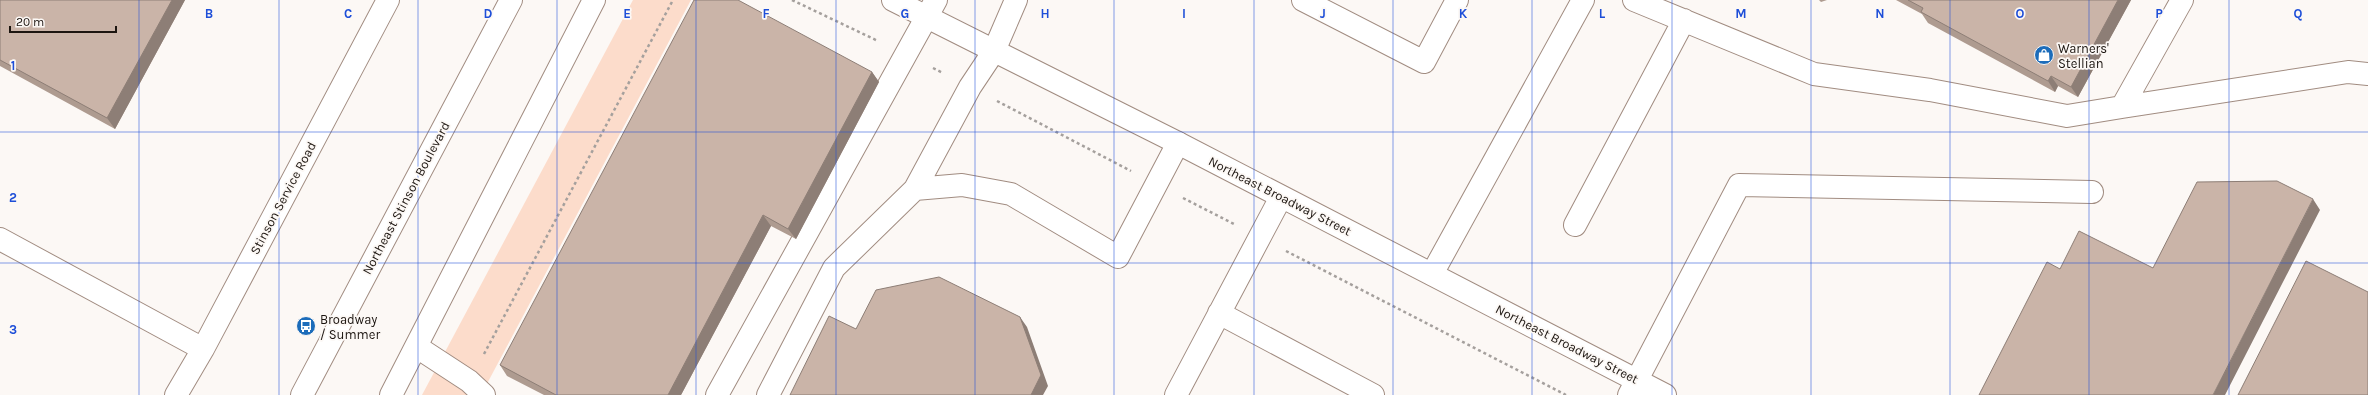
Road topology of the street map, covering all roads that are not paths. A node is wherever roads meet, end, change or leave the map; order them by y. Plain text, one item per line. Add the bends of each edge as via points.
1 (388, 0) edge
2 (511, 0) edge
3 (594, 0) edge
4 (892, 0) edge
5 (1016, 0) edge
6 (1457, 0) edge
7 (1583, 0) edge
8 (1634, 0) edge
9 (2182, 0) edge
10 (1309, 1) edge
11 (931, 8) edge
12 (1684, 20) junction
13 (994, 51) junction
14 (2368, 74) edge
15 (2122, 107) junction
16 (1178, 143) junction
17 (915, 189) junction
18 (2092, 192) dead end
19 (1281, 197) junction
20 (1575, 225) dead end
21 (0, 239) edge
22 (1432, 274) junction
23 (1219, 313) junction
24 (416, 347) junction
25 (203, 349) junction
26 (477, 388) edge
27 (1633, 388) edge
28 (176, 395) edge
29 (302, 395) edge
30 (391, 395) edge
31 (717, 395) edge
32 (768, 395) edge
33 (1176, 395) edge
34 (1373, 395) edge
35 (1665, 395) edge

1 - 25 main road, Stinson Service Road
2 - 29 main road, Northeast Stinson Boulevard
3 - 24 main road
4 - 11 main road, Northeast Broadway Street
5 - 13 main road
6 - 10 main road via 1424,62
7 - 22 main road
8 - 12 main road
9 - 15 main road
11 - 13 main road, Northeast Broadway Street
11 - 31 main road
12 - 15 main road via 1814,74 1930,90 2067,116
12 - 20 main road
13 - 16 main road, Northeast Broadway Street
13 - 17 main road via 970,87
14 - 15 main road via 2348,72
16 - 17 main road via 1118,257 1011,194 962,185
16 - 19 main road, Northeast Broadway Street
17 - 32 main road via 834,268
18 - 27 main road via 1739,185
19 - 22 main road, Northeast Broadway Street
19 - 23 main road
21 - 25 main road
22 - 27 main road, Northeast Broadway Street
23 - 33 main road
23 - 34 main road
24 - 26 main road
24 - 30 main road
25 - 28 main road, Stinson Service Road
27 - 35 main road, Northeast Broadway Street

